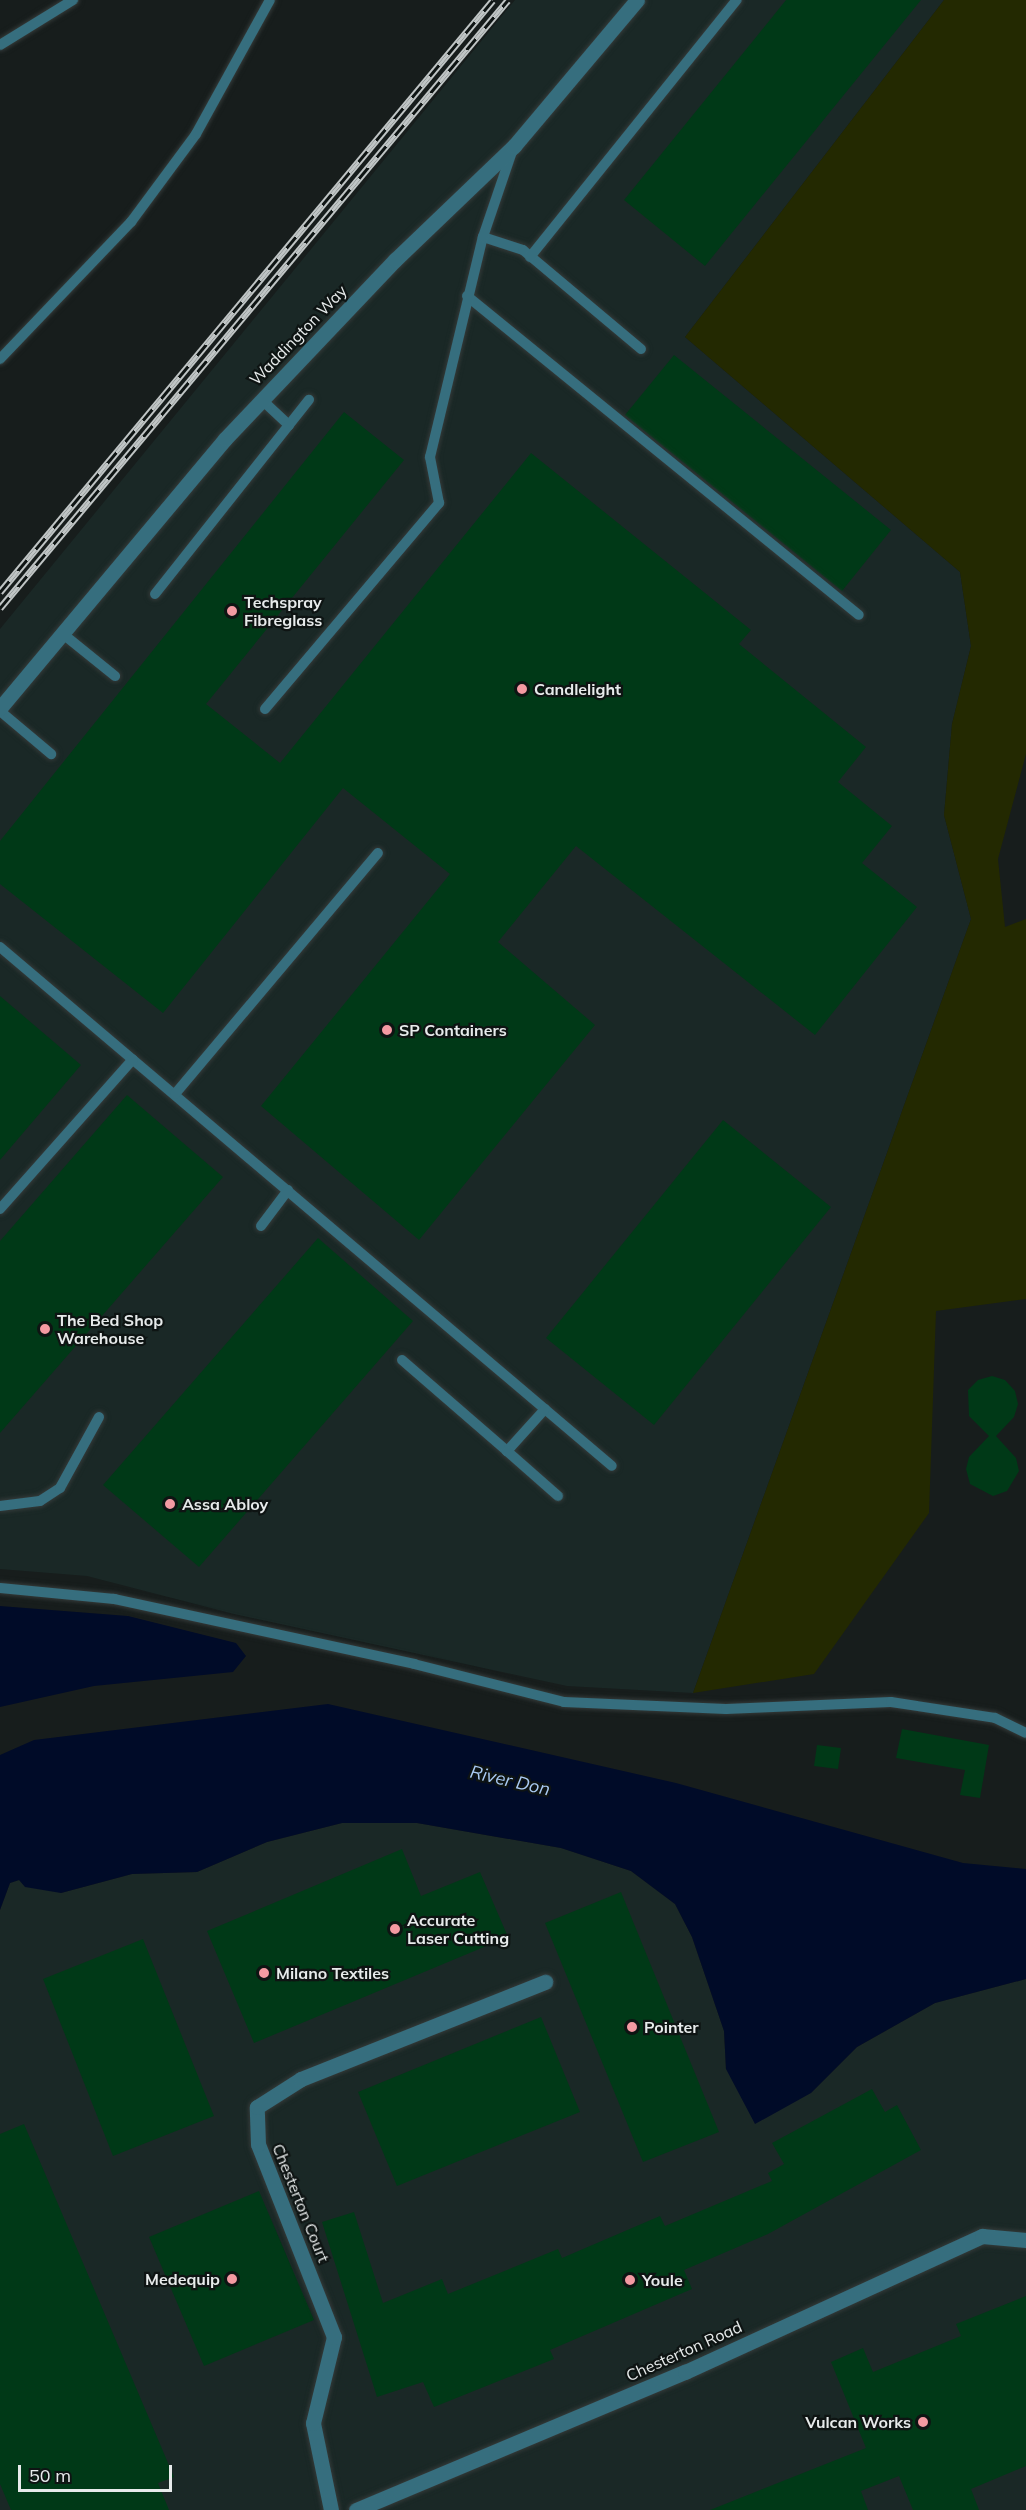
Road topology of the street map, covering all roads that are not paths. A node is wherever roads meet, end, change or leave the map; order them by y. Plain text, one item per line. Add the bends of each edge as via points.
1 (74, 0) edge
2 (270, 0) edge
3 (637, 0) edge
4 (737, 0) edge
5 (0, 45) edge
6 (514, 146) junction
7 (483, 237) junction
8 (530, 257) junction
9 (467, 296) junction
10 (641, 349) dead end
11 (0, 359) edge
12 (261, 400) junction
13 (309, 400) dead end
14 (290, 425) junction
15 (155, 594) dead end
16 (859, 615) dead end
17 (63, 634) junction
18 (116, 676) dead end
19 (265, 709) dead end
20 (0, 710) edge
21 (51, 754) dead end
22 (378, 853) dead end
23 (0, 947) edge
24 (133, 1059) junction
25 (175, 1094) junction
26 (288, 1190) junction
27 (0, 1209) edge
28 (261, 1226) dead end
29 (402, 1360) dead end
30 (545, 1409) junction
31 (99, 1417) dead end
32 (507, 1451) junction
33 (612, 1466) dead end
34 (558, 1496) dead end
35 (0, 1506) edge
36 (0, 1588) edge
37 (1026, 1733) edge
38 (545, 1982) dead end
39 (1026, 2240) edge
40 (331, 2510) edge
41 (356, 2510) edge

1 - 5 lane
2 - 11 lane via 196,134 131,222
3 - 6 street, Waddington Way
4 - 8 lane
6 - 7 lane
6 - 12 street, Waddington Way via 395,260
7 - 8 lane
7 - 9 lane
8 - 10 lane
9 - 16 lane
9 - 19 lane via 430,457 439,503
12 - 14 lane
12 - 17 street, Waddington Way
13 - 14 lane
14 - 15 lane
17 - 18 lane
17 - 20 street, Waddington Way
20 - 21 lane
22 - 25 lane
23 - 24 lane
24 - 25 lane
24 - 27 lane
25 - 26 lane
26 - 28 lane
26 - 30 lane
29 - 32 lane
30 - 32 lane
30 - 33 lane
31 - 35 lane via 60,1488 40,1501
32 - 34 lane
36 - 37 lane via 114,1599 414,1664 564,1702 726,1709 891,1702 995,1718
38 - 40 street, Chesterton Court via 301,2079 256,2107 258,2144 334,2337 313,2423
39 - 41 street, Chesterton Road via 982,2236 685,2372

